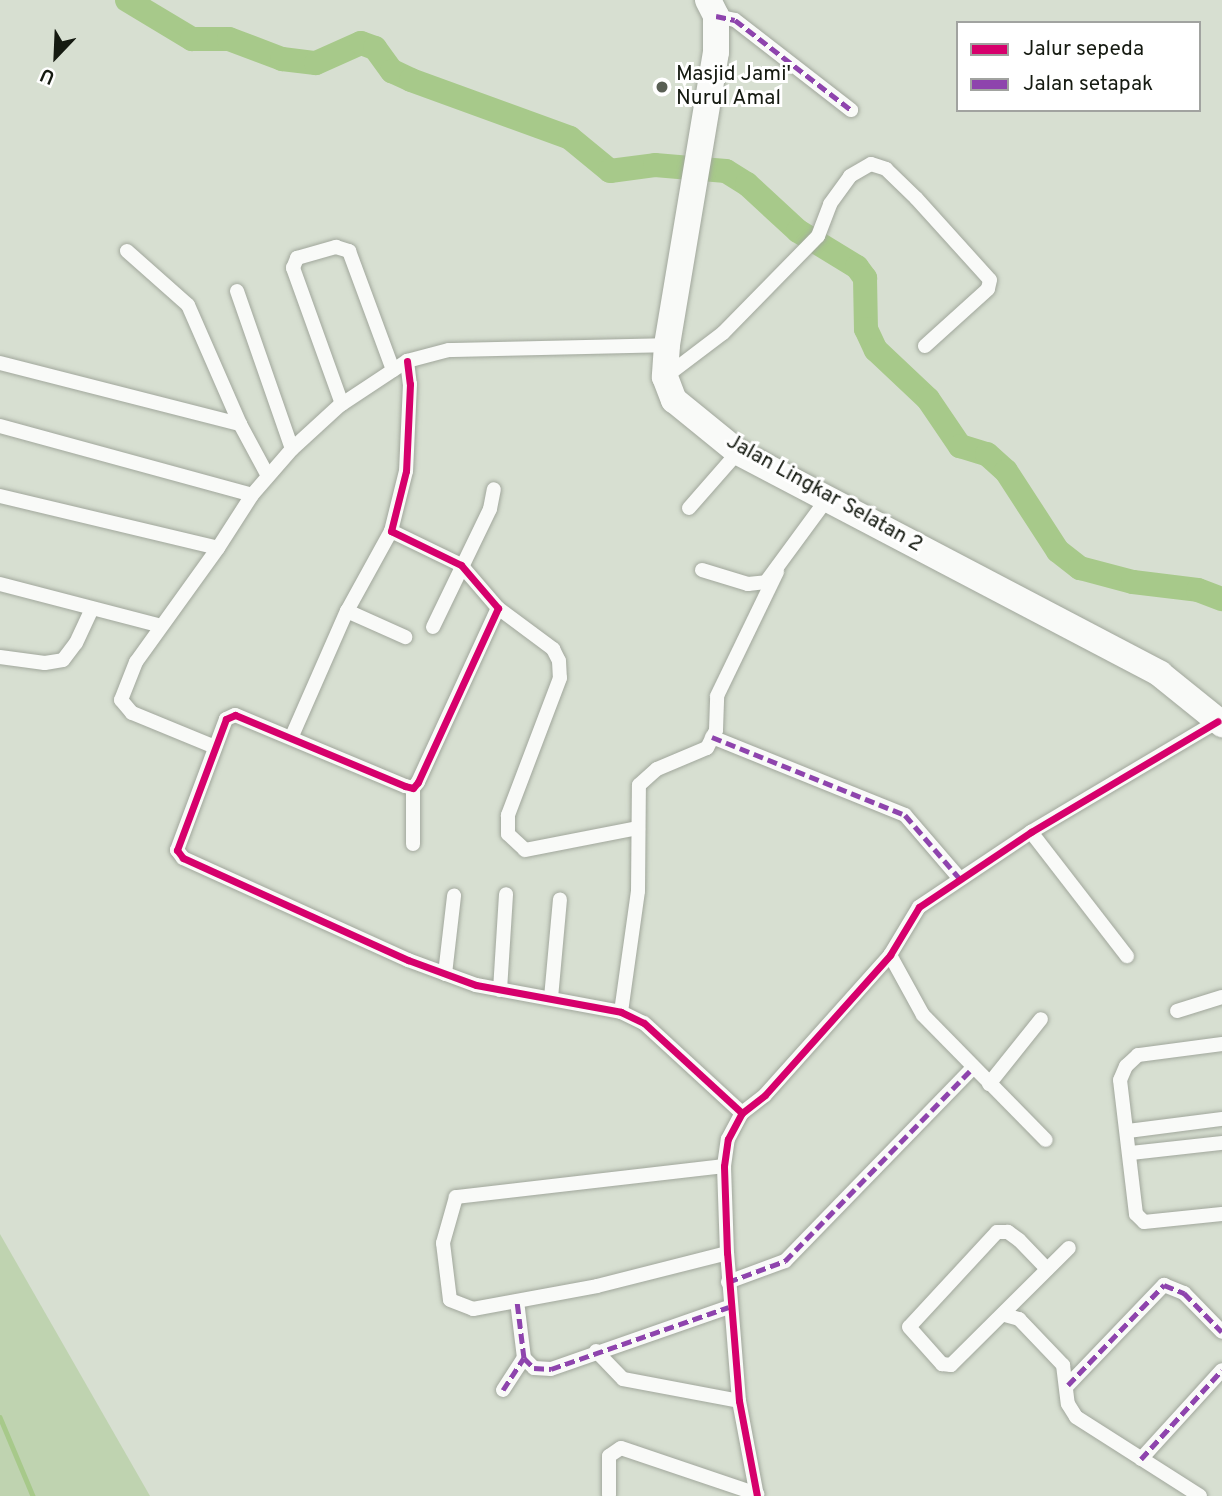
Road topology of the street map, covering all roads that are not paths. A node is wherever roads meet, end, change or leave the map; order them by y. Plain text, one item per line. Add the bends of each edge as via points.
1 (713, 6) edge
2 (852, 110) dead end
3 (127, 251) dead end
4 (237, 291) dead end
5 (667, 345) junction
6 (925, 346) dead end
7 (407, 361) junction
8 (0, 363) edge
9 (393, 370) junction
10 (665, 377) junction
11 (342, 404) junction
12 (240, 424) junction
13 (0, 426) edge
14 (292, 449) junction
15 (738, 452) junction
16 (268, 477) junction
17 (494, 489) dead end
18 (252, 495) junction
19 (0, 496) edge
20 (827, 499) junction
21 (689, 508) dead end
22 (391, 531) junction
23 (218, 548) junction
24 (461, 565) junction
25 (702, 570) dead end
26 (777, 572) junction
27 (0, 584) edge
28 (498, 607) junction
29 (92, 608) junction
30 (347, 611) junction
31 (161, 626) junction
32 (433, 627) dead end
33 (405, 637) dead end
34 (0, 657) edge
35 (1220, 722) edge
36 (292, 736) junction
37 (712, 737) junction
38 (215, 747) junction
39 (413, 788) junction
40 (638, 828) junction
41 (1031, 832) junction
42 (413, 844) dead end
43 (960, 879) junction
44 (506, 894) dead end
45 (454, 896) dead end
46 (560, 900) dead end
47 (890, 955) junction
48 (1127, 956) dead end
49 (446, 974) junction
50 (500, 990) junction
51 (1222, 997) edge
52 (551, 998) junction
53 (1177, 1011) dead end
54 (621, 1013) junction
55 (1041, 1020) dead end
56 (1222, 1044) edge
57 (972, 1068) junction
58 (989, 1084) junction
59 (742, 1113) junction
60 (1222, 1119) edge
61 (1128, 1131) junction
62 (1046, 1139) dead end
63 (1222, 1143) edge
64 (1131, 1153) junction
65 (724, 1166) junction
66 (1222, 1214) edge
67 (1069, 1248) dead end
68 (727, 1252) junction
69 (1047, 1269) junction
70 (728, 1282) junction
71 (517, 1301) junction
72 (729, 1307) junction
73 (1005, 1315) junction
74 (1222, 1332) edge
75 (596, 1352) junction
76 (524, 1358) junction
77 (1222, 1370) edge
78 (1068, 1385) junction
79 (503, 1390) dead end
80 (738, 1401) junction
81 (1141, 1460) junction
82 (609, 1495) edge
83 (757, 1495) edge
84 (1200, 1496) edge

1 - 2 street
1 - 5 highway via 716,52
3 - 12 street via 188,305
4 - 14 street
5 - 7 street via 449,349
5 - 10 highway
6 - 10 street via 990,285 983,270 916,198 886,169 871,164 850,176 830,204 813,241 723,332
7 - 9 street
7 - 22 street via 406,471
8 - 12 street
9 - 11 street
9 - 11 street via 349,251 336,247 297,258 293,268
10 - 15 highway, Jalan Lingkar Selatan 2 via 674,400
11 - 14 street
12 - 16 street
13 - 18 street
14 - 16 street
15 - 20 highway, Jalan Lingkar Selatan 2
15 - 21 street
16 - 18 street
17 - 24 street via 490,509
18 - 23 street
19 - 23 street
20 - 26 street
20 - 35 highway, Jalan Lingkar Selatan 2 via 1160,674
22 - 24 street
22 - 30 street
23 - 31 street
24 - 28 street
24 - 32 street
25 - 26 street via 748,584 766,582
26 - 37 street via 717,696
27 - 29 street
28 - 39 street
28 - 40 street via 553,649 560,678 508,815 508,834 525,850
29 - 31 street
29 - 34 street via 63,660 45,663
30 - 33 street
30 - 36 street
31 - 38 street via 136,662 124,688 123,706
35 - 41 street
36 - 38 street via 235,715 226,719
36 - 39 street
37 - 40 street via 701,753 657,769 644,779 638,792
37 - 43 street via 905,815
38 - 49 street via 176,846 179,855
39 - 42 street
40 - 54 street via 638,891
41 - 43 street
41 - 48 street
43 - 47 street via 919,907
44 - 50 street
45 - 49 street
46 - 52 street
47 - 57 street via 923,1015
47 - 59 street via 765,1095
49 - 50 street
50 - 52 street
51 - 53 street
52 - 54 street
54 - 59 street via 644,1023
55 - 58 street
56 - 61 street via 1138,1055 1129,1062 1120,1080
57 - 58 street
57 - 70 street via 785,1261
58 - 62 street
59 - 65 street via 728,1139
60 - 61 street
61 - 64 street
63 - 64 street
64 - 66 street via 1134,1211 1144,1222
65 - 68 street
65 - 71 street via 456,1197 443,1243 450,1300 473,1309
67 - 69 street
68 - 70 street
68 - 71 street
69 - 73 street
69 - 73 street via 1008,1232 997,1232 909,1327 948,1365
70 - 72 street
71 - 76 street
72 - 75 street
72 - 80 street
73 - 78 street via 1018,1319 1063,1365
74 - 78 street via 1184,1293 1164,1285
75 - 76 street via 543,1370
75 - 80 street via 623,1379
76 - 79 street
77 - 81 street
78 - 81 street via 1068,1404 1076,1417
80 - 83 street
81 - 84 street
82 - 83 street via 609,1456 621,1448

